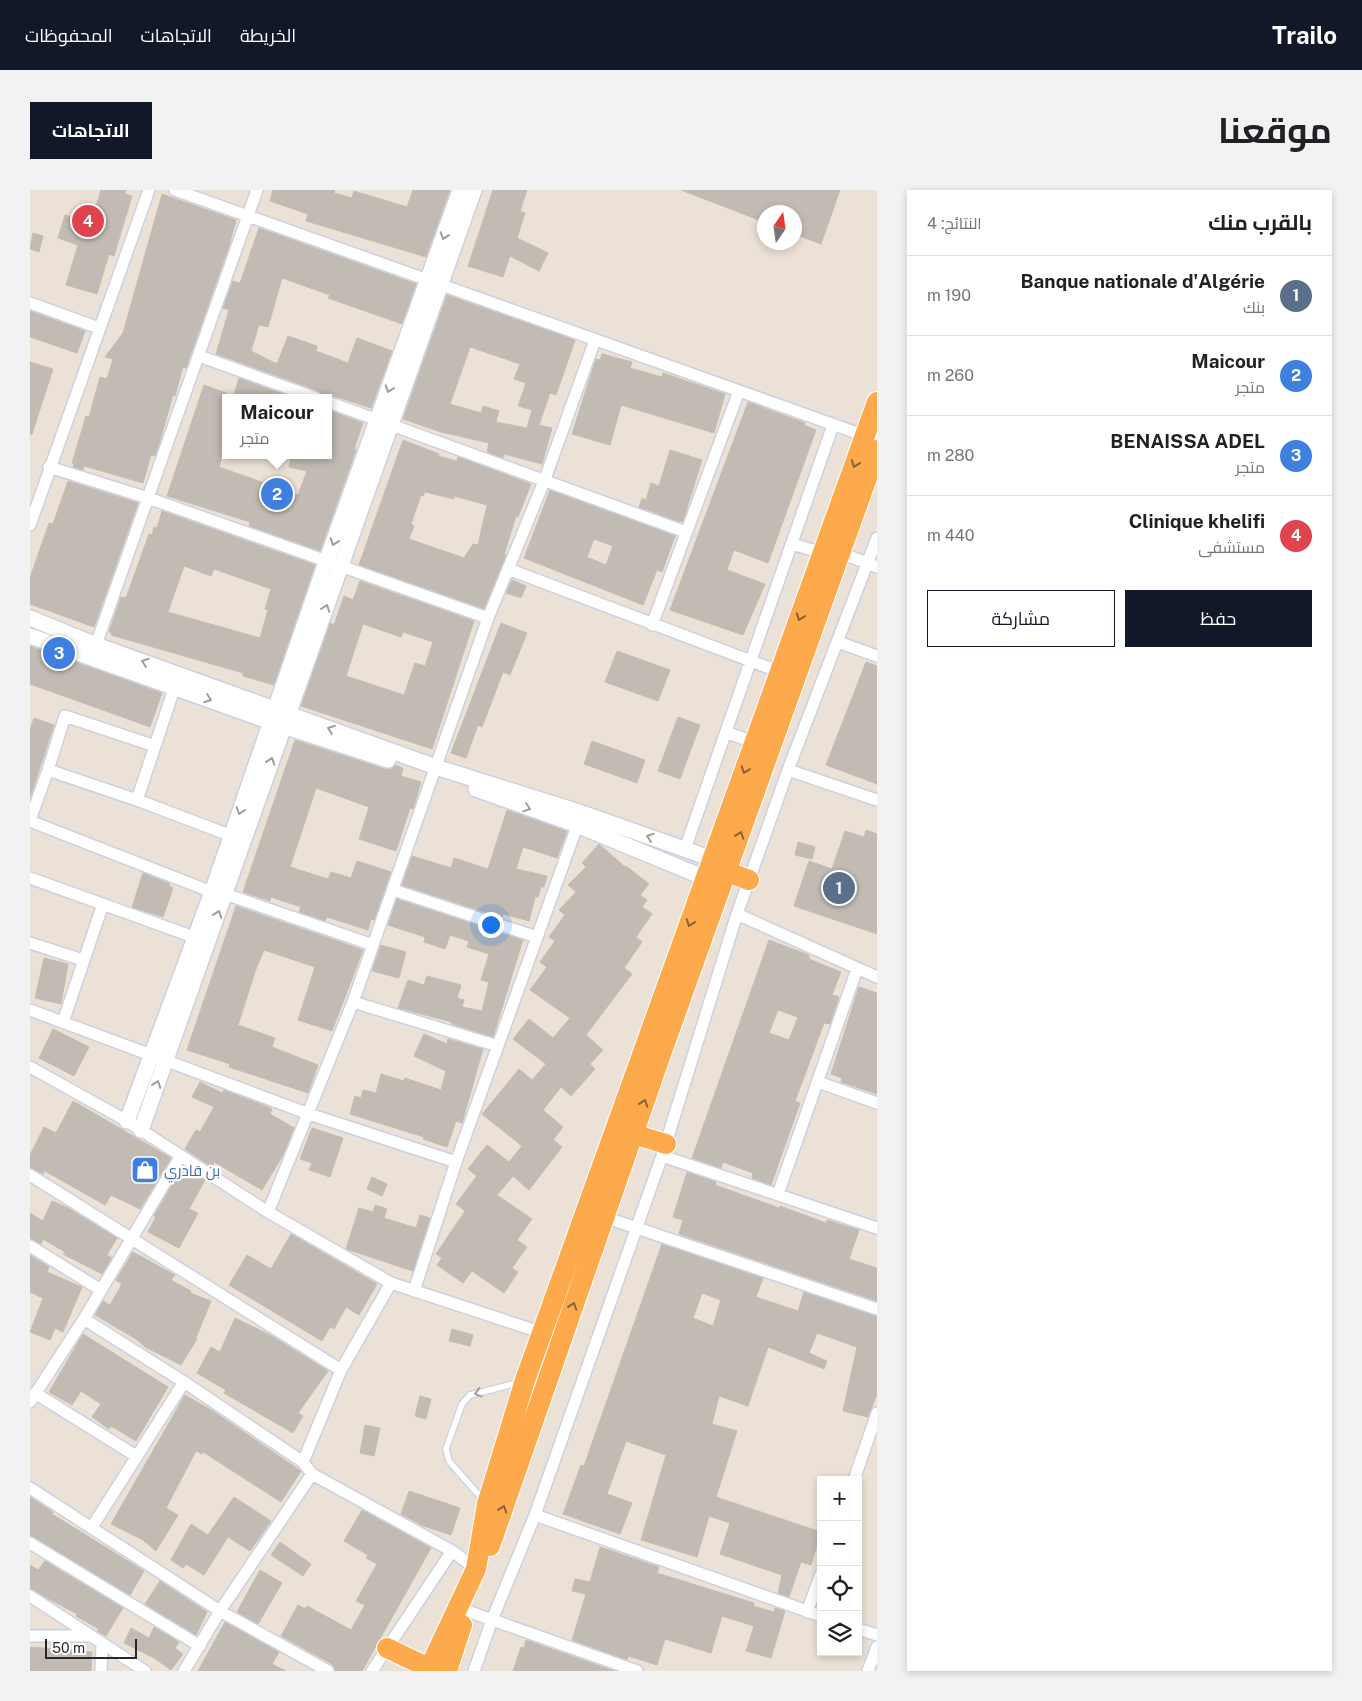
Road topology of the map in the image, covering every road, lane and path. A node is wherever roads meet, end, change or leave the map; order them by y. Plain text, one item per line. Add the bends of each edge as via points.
1 (149, 190) edge
2 (175, 190) edge
3 (257, 190) edge
4 (460, 190) edge
5 (474, 190) edge
6 (248, 216) junction
7 (434, 282) junction
8 (30, 302) edge
9 (99, 328) junction
10 (595, 340) junction
11 (199, 356) junction
12 (739, 391) junction
13 (305, 394) edge
14 (877, 402) edge
15 (332, 403) edge
16 (385, 423) junction
17 (833, 425) junction
18 (873, 442) edge
19 (49, 467) junction
20 (545, 479) junction
21 (148, 498) junction
22 (30, 525) edge
23 (686, 532) junction
24 (877, 538) edge
25 (792, 544) junction
26 (832, 553) junction
27 (326, 562) junction
28 (342, 565) junction
29 (873, 565) edge
30 (508, 569) junction
31 (30, 618) edge
32 (488, 618) junction
33 (652, 625) junction
34 (30, 636) edge
35 (838, 642) junction
36 (94, 652) junction
37 (877, 656) edge
38 (751, 662) junction
39 (780, 672) junction
40 (177, 680) junction
41 (280, 718) junction
42 (726, 732) junction
43 (755, 743) junction
44 (155, 746) junction
45 (48, 770) junction
46 (788, 770) junction
47 (435, 771) junction
48 (137, 800) junction
49 (877, 800) edge
50 (579, 819) junction
51 (30, 821) edge
52 (232, 836) junction
53 (685, 849) junction
54 (719, 872) junction
55 (30, 878) edge
56 (749, 880) junction
57 (393, 890) junction
58 (219, 893) junction
59 (103, 904) junction
60 (737, 914) junction
61 (537, 936) junction
62 (202, 940) junction
63 (30, 943) edge
64 (373, 945) junction
65 (83, 960) junction
66 (857, 970) junction
67 (877, 977) edge
68 (353, 1002) junction
69 (30, 1010) edge
70 (63, 1022) junction
71 (498, 1046) junction
72 (158, 1059) junction
73 (30, 1067) edge
74 (818, 1082) junction
75 (877, 1103) edge
76 (309, 1114) junction
77 (127, 1122) junction
78 (140, 1130) junction
79 (633, 1134) junction
80 (664, 1150) junction
81 (180, 1157) junction
82 (456, 1162) junction
83 (30, 1175) edge
84 (778, 1194) junction
85 (268, 1212) junction
86 (604, 1217) junction
87 (636, 1228) junction
88 (877, 1228) edge
89 (130, 1239) junction
90 (30, 1246) edge
91 (391, 1283) junction
92 (101, 1290) junction
93 (414, 1291) junction
94 (877, 1309) edge
95 (84, 1319) junction
96 (543, 1333) junction
97 (562, 1339) junction
98 (341, 1370) junction
99 (525, 1380) junction
100 (184, 1382) junction
101 (33, 1398) edge
102 (877, 1413) edge
103 (136, 1456) junction
104 (303, 1462) junction
105 (312, 1474) junction
106 (855, 1476) edge
107 (30, 1488) edge
108 (487, 1504) junction
109 (535, 1515) junction
110 (92, 1527) junction
111 (30, 1543) edge
112 (452, 1551) junction
113 (476, 1570) junction
114 (817, 1585) edge
115 (30, 1596) edge
116 (220, 1611) junction
117 (466, 1611) junction
118 (807, 1612) junction
119 (817, 1615) edge
120 (492, 1620) junction
121 (862, 1630) edge
122 (877, 1635) edge
123 (30, 1636) edge
124 (90, 1636) junction
125 (102, 1644) junction
126 (200, 1646) junction
127 (877, 1647) edge
128 (387, 1648) junction
129 (435, 1670) edge
130 (100, 1671) edge
131 (145, 1671) edge
132 (184, 1671) edge
133 (328, 1671) edge
134 (372, 1671) edge
135 (474, 1671) edge
136 (637, 1671) edge
137 (868, 1671) edge

1 - 9 street
2 - 6 street
3 - 6 street
4 -> 7 street
5 - 7 street
6 - 7 street
6 - 11 street
7 - 10 street
7 - 16 street
8 - 9 street
9 - 19 street
10 - 12 street
10 - 20 street
11 - 13 street
11 - 21 street
12 - 17 street
12 - 23 street
14 - 18 highway
15 - 16 street
16 - 20 street
16 -> 27 street
16 - 28 street
17 - 18 street
17 - 25 street
18 - 26 highway
19 - 21 street
19 - 22 street
20 - 23 street
20 - 30 street
21 - 27 street
21 - 36 street
23 - 33 street
24 - 29 street
25 - 26 street
25 - 38 street
26 - 29 street
26 -> 39 highway
54 -> 26 highway
27 - 28 street
27 - 41 street
28 - 32 street
41 -> 28 street
29 - 35 street
30 - 32 street
30 - 33 street
31 - 36 street
32 - 47 street
33 - 38 street
34 - 36 street
35 - 37 street
35 - 46 street
36 - 40 street
38 - 39 street
38 - 42 street
39 - 43 highway
40 - 41 street
40 - 44 street
41 - 47 street
41 -> 52 street
58 -> 41 street
42 - 43 street
42 - 53 street
43 -> 54 highway
44 - 45 street via 65,716
44 - 48 street
45 - 48 street
45 - 51 street
46 - 49 street
46 - 56 street
47 - 50 street
47 - 57 street
48 - 52 street
53 -> 50 street
50 - 54 street
50 - 61 street
51 - 58 street
52 - 58 street
53 - 54 street
54 - 56 highway
79 -> 54 highway
54 -> 96 highway
55 - 59 street
56 - 60 street
57 - 61 street
57 - 64 street
58 - 62 street
58 - 64 street
59 - 62 street
59 - 65 street
60 - 66 street
60 - 80 street
61 - 71 street
62 - 72 street
63 - 65 street
64 - 68 street
65 - 70 street
66 - 67 street
66 - 74 street
68 - 71 street
68 - 76 street
69 - 70 street
70 - 72 street
71 - 82 street
72 - 76 street
72 - 77 street
78 -> 72 street
73 - 77 street
74 - 75 street
74 - 84 street
76 - 82 street
76 - 85 street
77 - 78 street
78 - 81 street
79 - 80 highway
79 - 86 highway
80 - 84 street
80 - 87 street
81 - 85 street
81 - 89 street
82 - 93 street
83 - 89 street
84 - 88 street
85 - 91 street
86 - 87 street
97 -> 86 highway
87 - 94 street
87 - 109 street
89 - 92 street
89 - 98 street
90 - 92 street
91 - 93 street
91 - 98 street
92 - 95 street
93 - 96 street
95 - 100 street
95 - 101 street
96 - 97 street
96 - 99 highway
117 -> 97 highway
98 - 104 street
99 - 108 highway
99 -> 108 lane via 470,1396 462,1404 446,1449 449,1461
100 - 103 street
100 - 104 street
101 - 103 street
102 - 106 street
103 - 110 street
104 - 105 street
105 - 112 street
105 - 116 street
107 - 110 street
108 - 113 highway
109 - 118 street
109 - 120 street
110 - 116 street
111 - 126 street
112 - 113 street
112 - 128 street
113 - 129 highway
114 - 118 street
115 - 124 street
116 - 126 street
116 - 133 street
117 - 120 street
117 - 129 highway
118 - 119 street
120 - 135 street
120 - 136 street
121 - 122 street
123 - 124 street
124 - 125 street
125 - 130 street
125 - 131 street
126 - 132 street
127 - 137 street
128 - 129 highway
128 - 134 street

